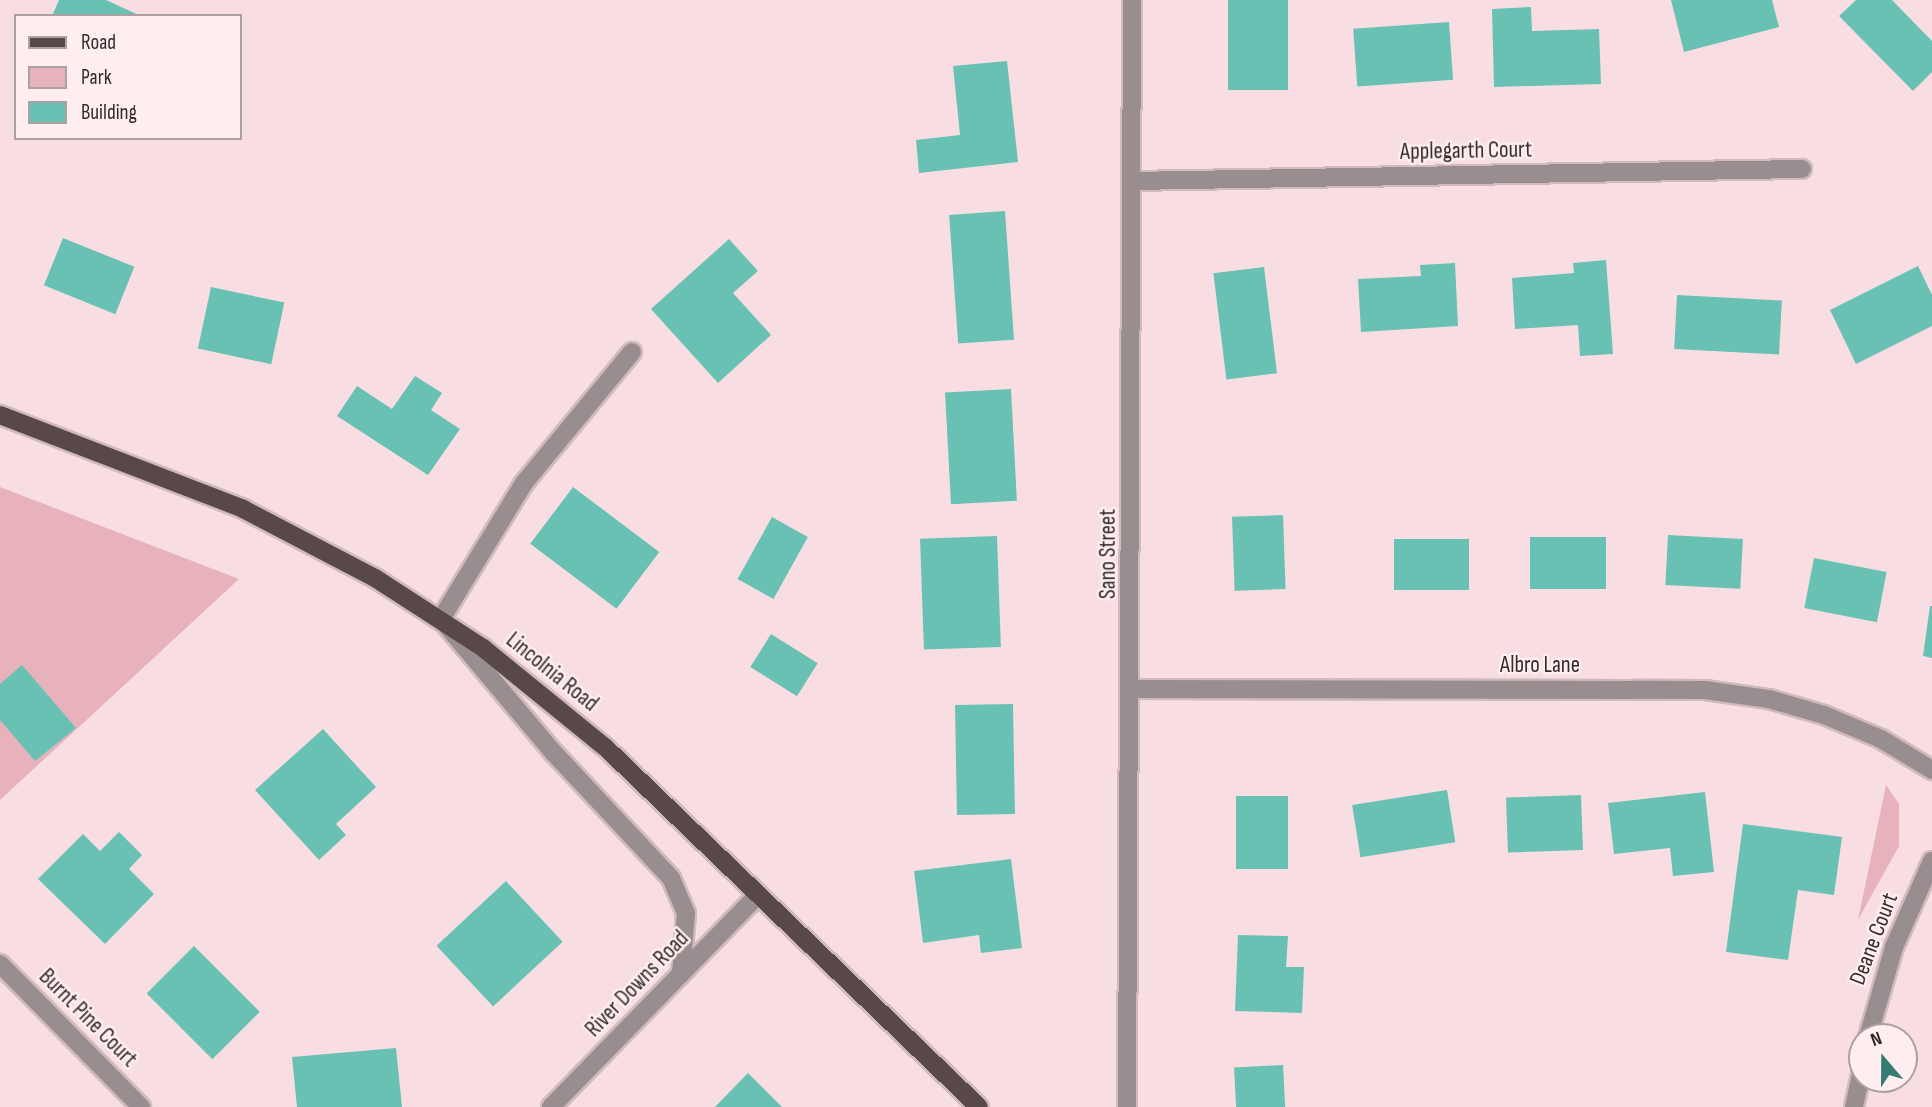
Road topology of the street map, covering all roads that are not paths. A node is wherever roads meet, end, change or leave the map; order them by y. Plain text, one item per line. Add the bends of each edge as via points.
1 (1132, 0) edge
2 (1802, 169) dead end
3 (1132, 181) junction
4 (632, 352) dead end
5 (0, 415) edge
6 (441, 619) junction
7 (1132, 689) junction
8 (1932, 770) edge
9 (1932, 861) edge
10 (758, 895) junction
11 (0, 964) edge
12 (681, 974) junction
13 (1872, 1023) edge
14 (141, 1107) edge
15 (551, 1107) edge
16 (979, 1107) edge
17 (1127, 1107) edge

1 - 3 street, Sano Street
2 - 3 street, Applegarth Court
3 - 7 street, Sano Street
4 - 6 street via 524,483
5 - 6 main road, Lincolnia Road via 243,509 375,578
6 - 10 main road, Lincolnia Road via 566,713
6 - 12 street via 554,753 671,878 686,913
7 - 8 street, Albro Lane via 1705,690 1769,699 1824,715 1881,738
7 - 17 street, Sano Street
9 - 13 street, Deane Court via 1894,947
10 - 12 street, River Downs Road
10 - 16 main road, Lincolnia Road
11 - 14 street, Burnt Pine Court
12 - 15 street, River Downs Road

